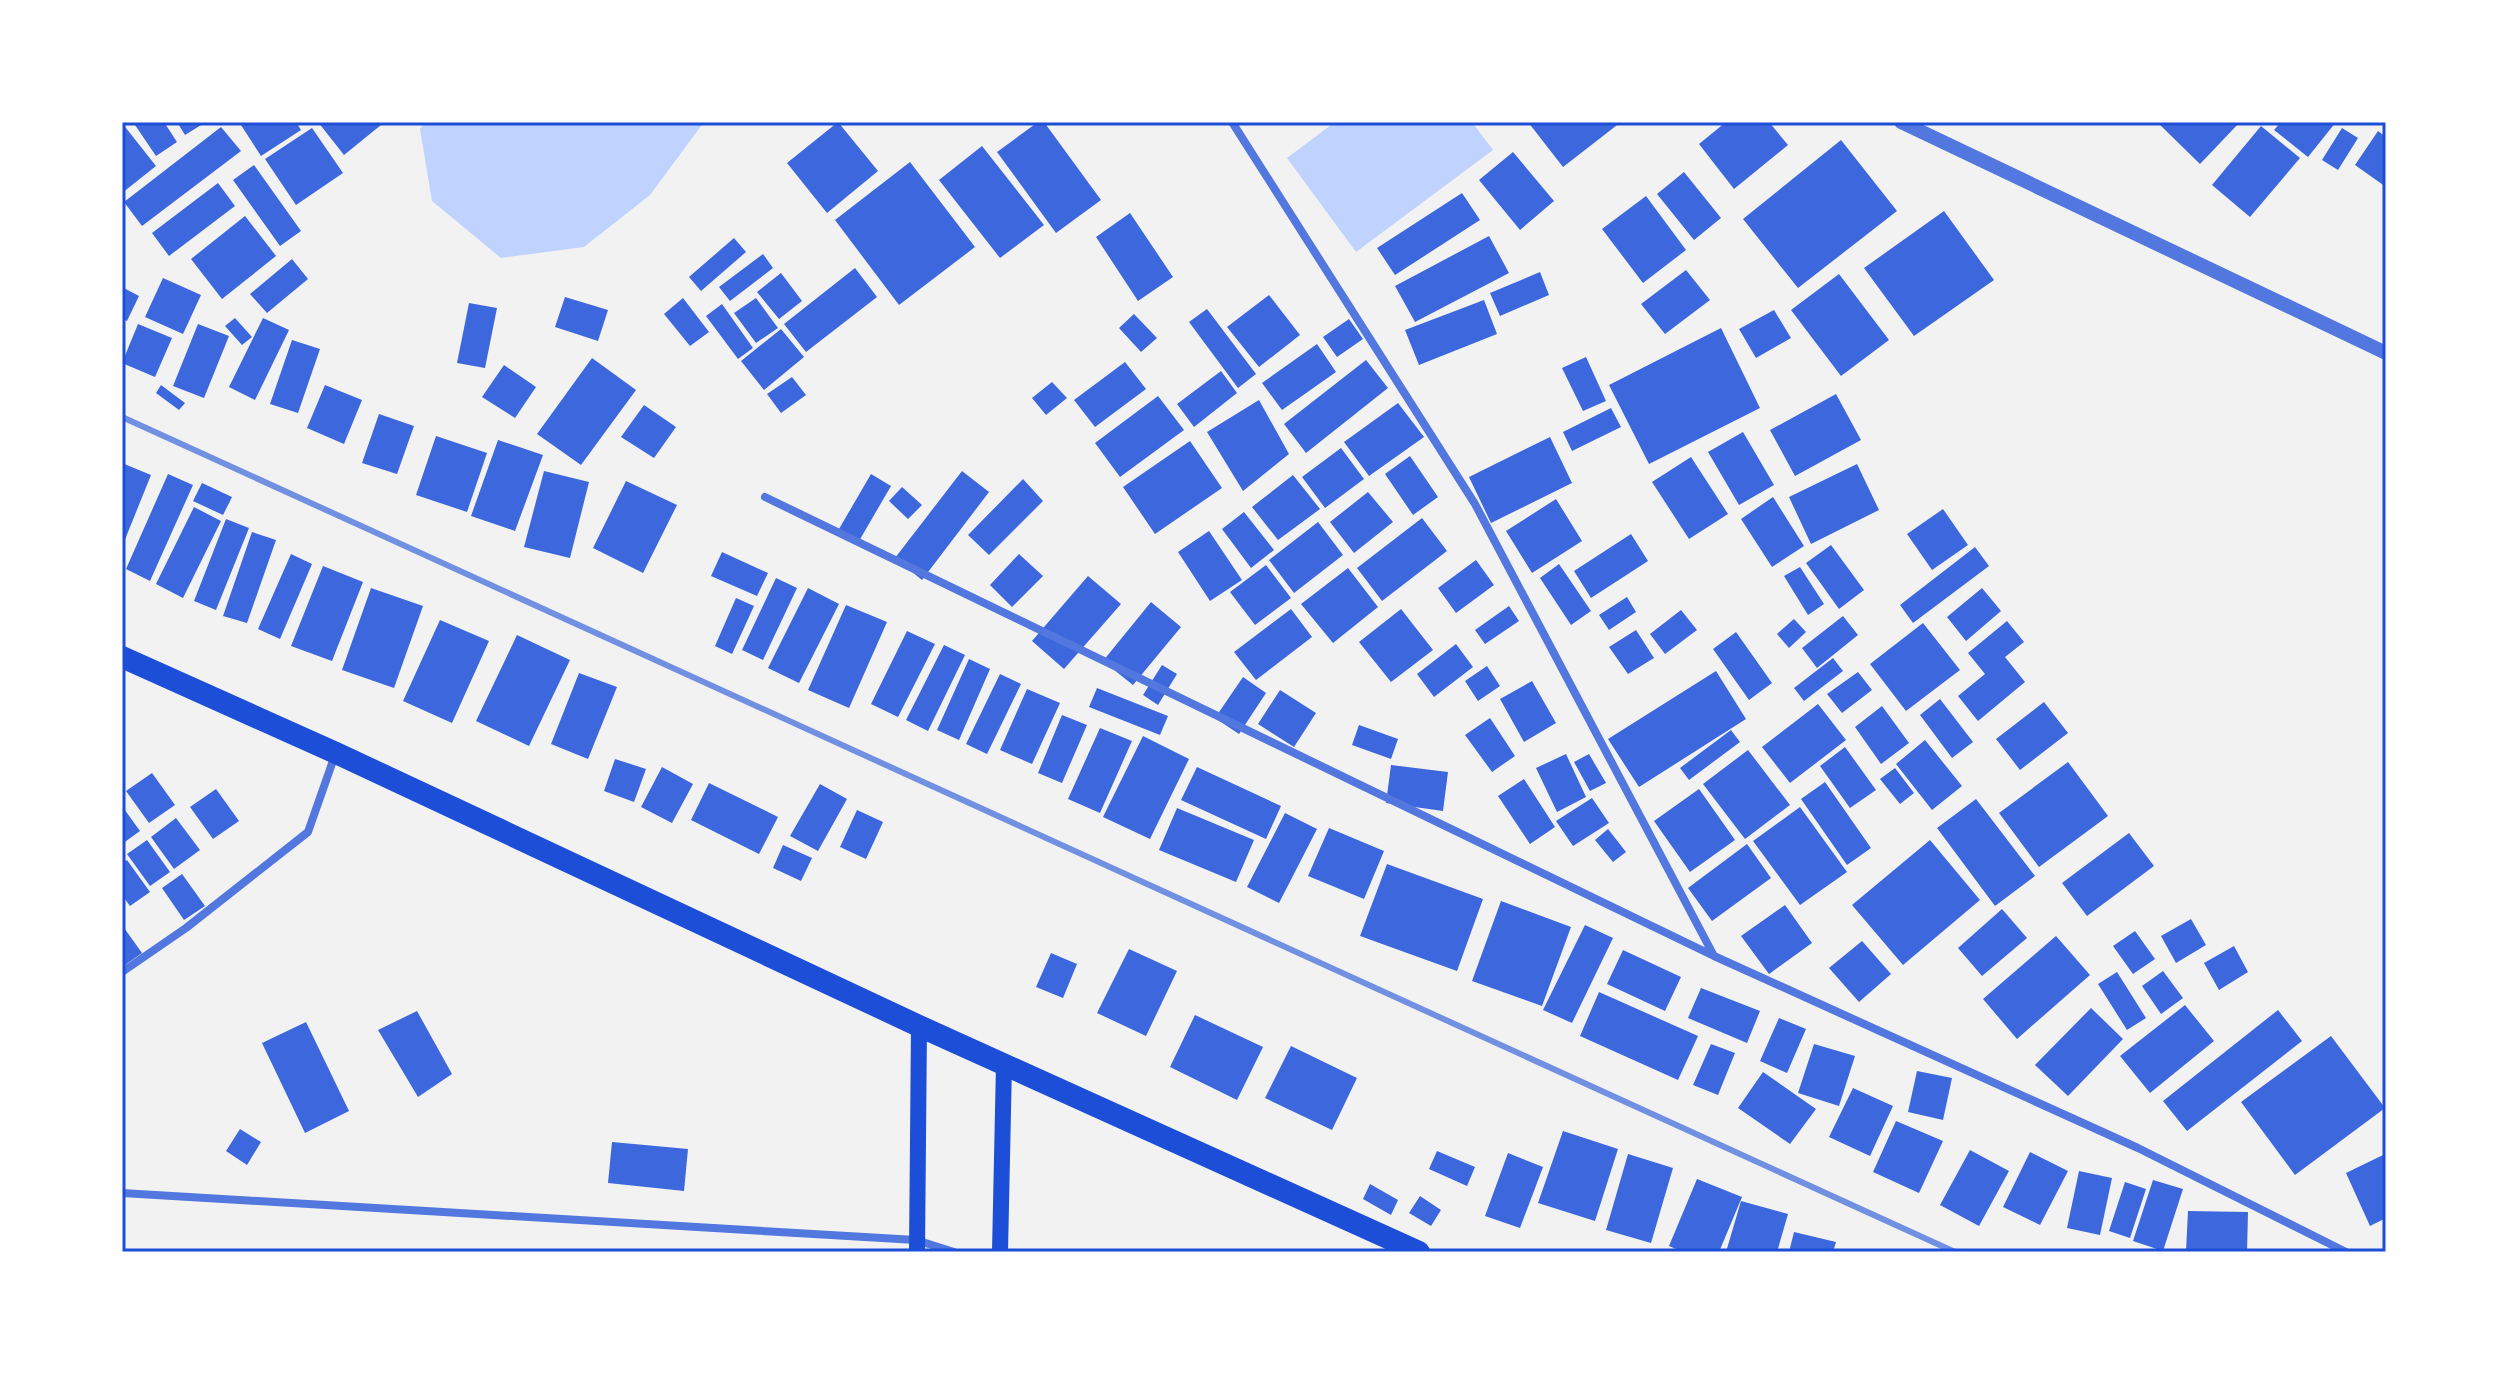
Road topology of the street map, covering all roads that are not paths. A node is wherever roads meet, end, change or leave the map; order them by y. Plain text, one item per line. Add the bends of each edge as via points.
1 (1232, 122) edge
2 (1901, 122) edge
3 (2386, 353) edge
4 (765, 497) dead end
5 (122, 657) edge
6 (336, 753) junction
7 (1714, 956) junction
8 (122, 972) edge
9 (919, 1026) junction
10 (1004, 1064) junction
11 (122, 1193) edge
12 (916, 1246) edge
13 (954, 1252) edge
14 (1000, 1252) edge
15 (1419, 1252) edge
16 (2346, 1252) edge

1 - 7 street via 1475,504
2 - 3 street
4 - 7 street
5 - 6 highway
6 - 8 street via 308,832
6 - 9 highway
7 - 16 street via 2138,1148
9 - 10 highway
9 - 12 main road
10 - 14 main road
10 - 15 highway
11 - 12 street
12 - 13 street

